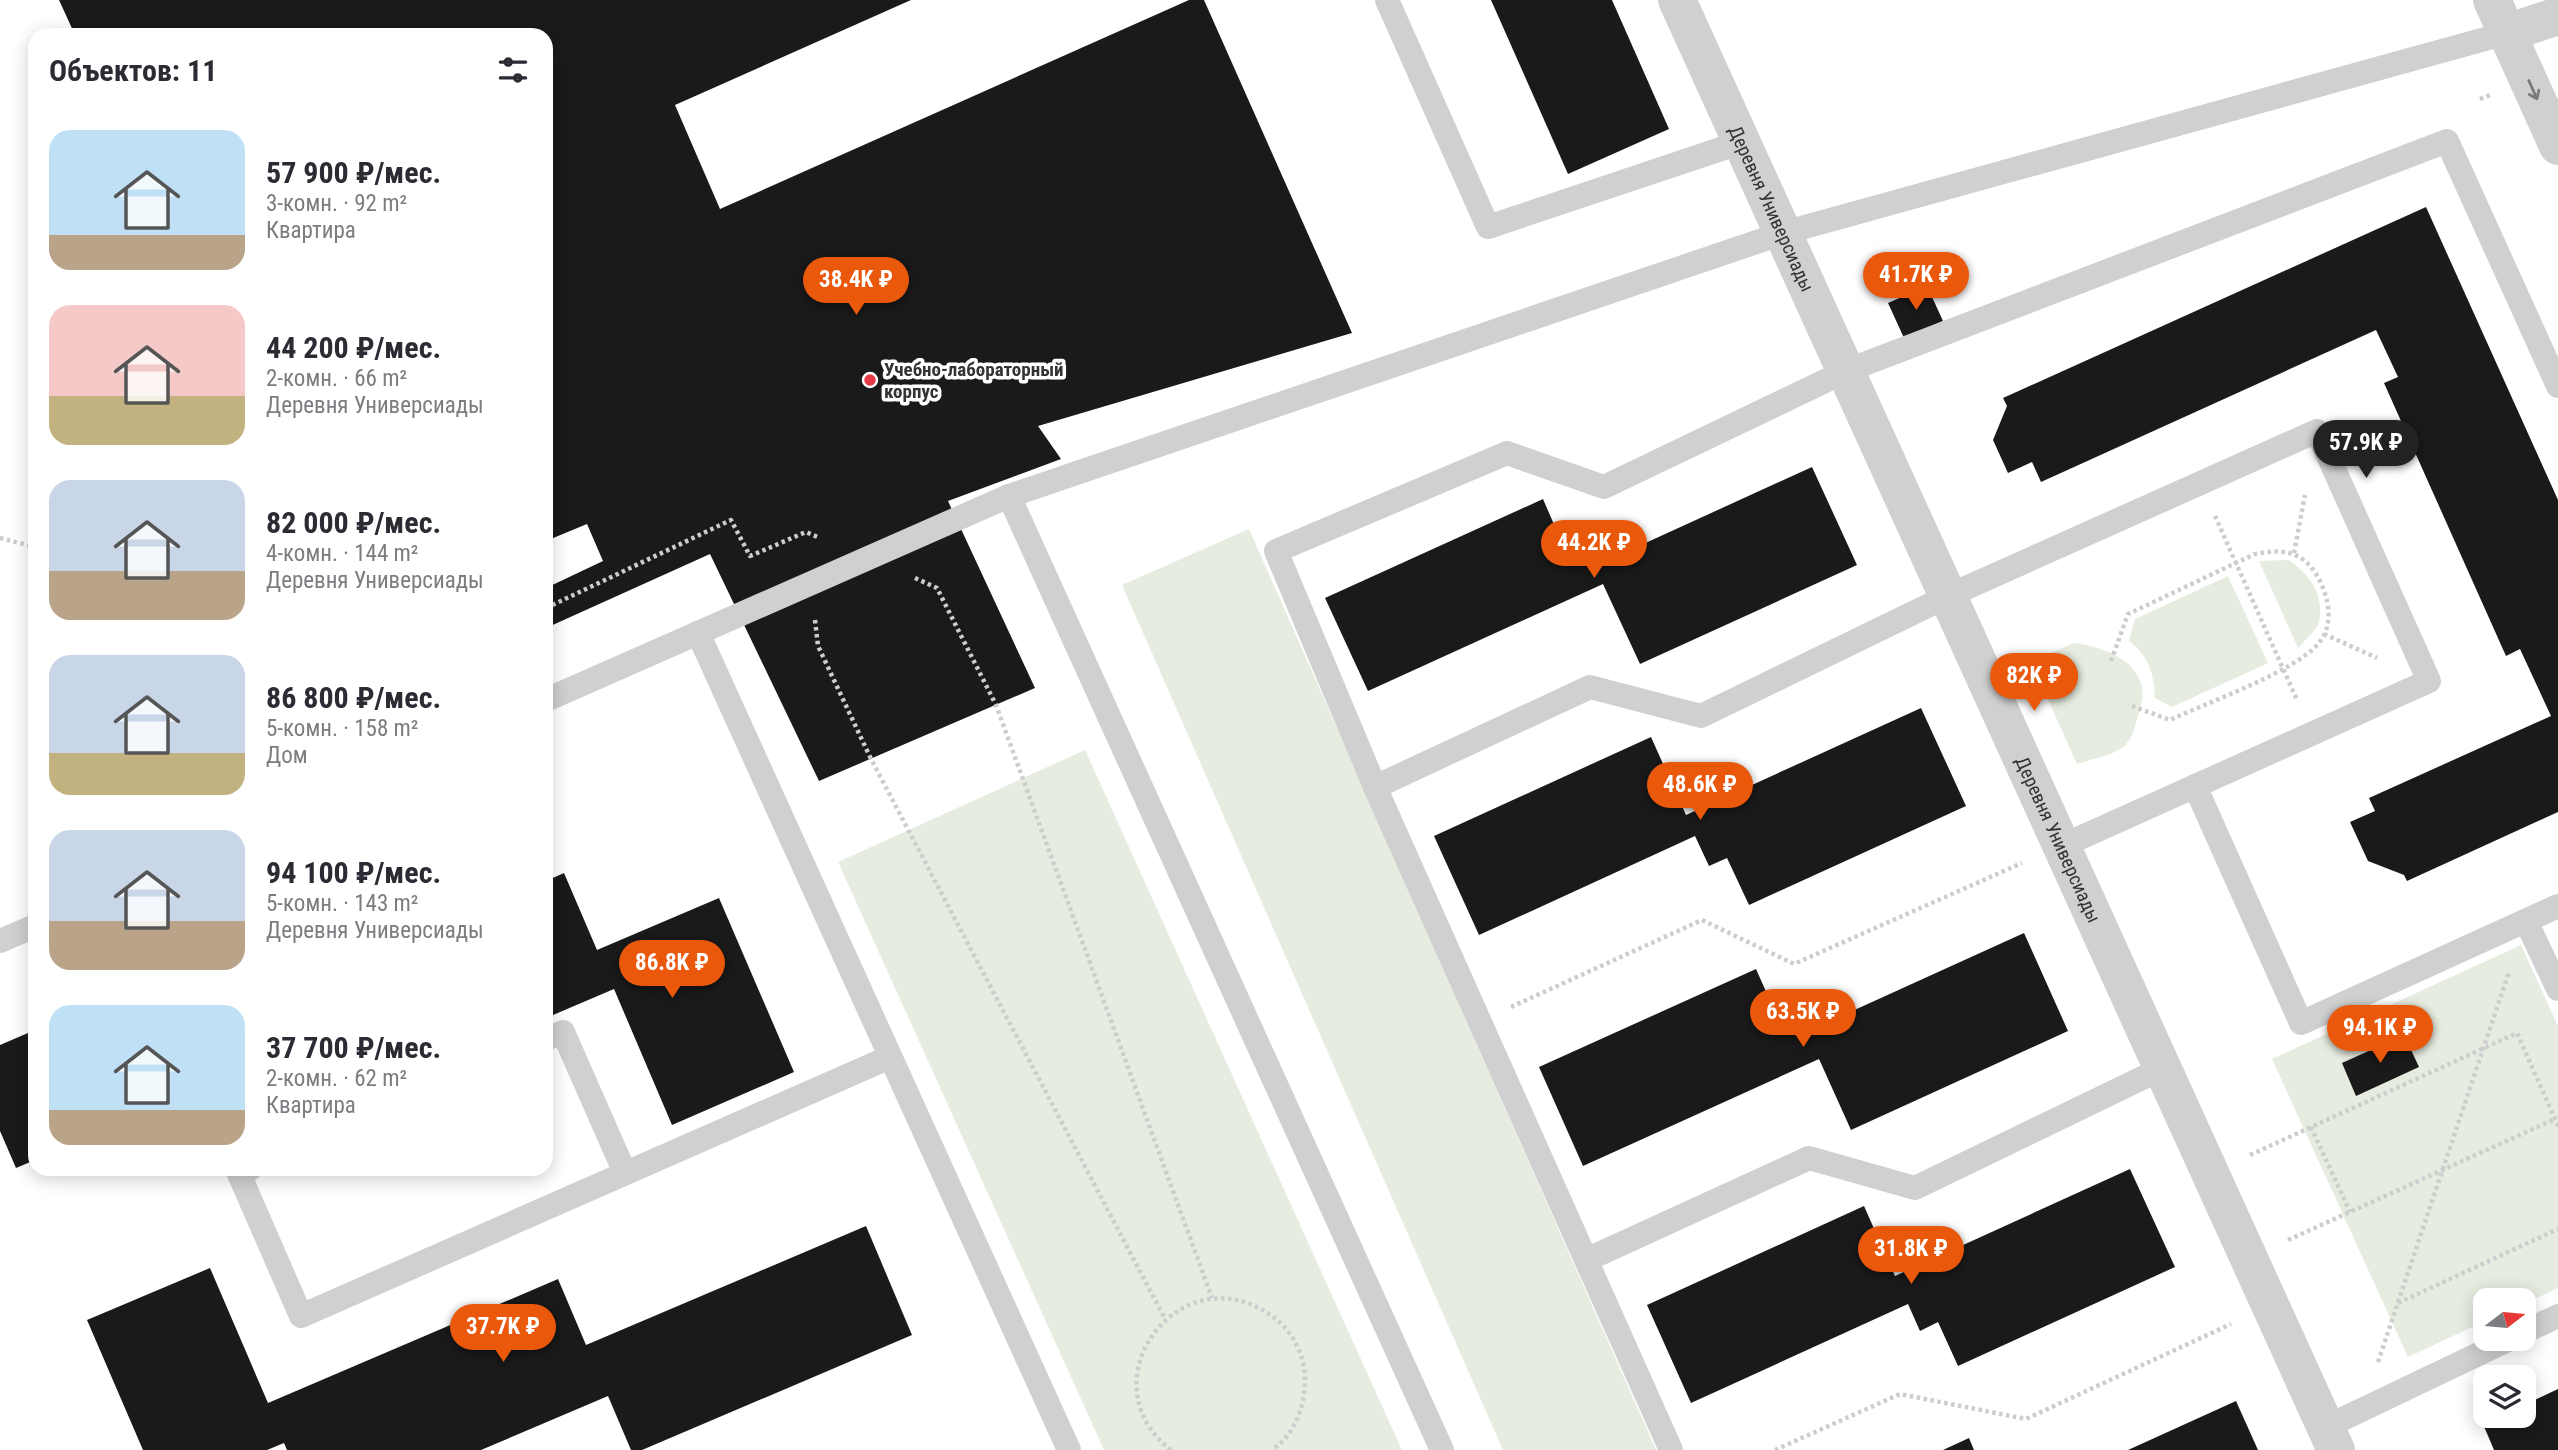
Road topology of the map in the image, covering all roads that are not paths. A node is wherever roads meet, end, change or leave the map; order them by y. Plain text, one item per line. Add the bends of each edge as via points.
1 (1387, 0) edge
2 (1677, 0) edge
3 (2558, 16) edge
4 (2500, 17) edge
5 (1742, 142) junction
6 (2558, 146) edge
7 (1783, 233) junction
8 (1846, 371) junction
9 (2558, 386) edge
10 (1009, 496) junction
11 (1948, 596) junction
12 (698, 633) junction
13 (553, 697) edge
14 (2194, 786) junction
15 (1375, 787) junction
16 (2062, 846) junction
17 (2558, 906) edge
18 (2526, 921) junction
19 (28, 929) edge
20 (0, 941) edge
21 (2558, 989) edge
22 (553, 1036) edge
23 (890, 1057) junction
24 (2163, 1068) junction
25 (625, 1173) junction
26 (240, 1176) edge
27 (1586, 1260) junction
28 (2558, 1316) edge
29 (2536, 1326) edge
30 (2485, 1351) edge
31 (2331, 1438) edge
32 (1069, 1450) edge
33 (1442, 1450) edge
34 (1671, 1450) edge

1 - 5 lane via 1488,227
2 - 5 street, Деревня Универсиады
3 - 4 street
4 -> 6 street
4 - 7 lane
5 - 7 street, Деревня Универсиады
7 - 8 street, Деревня Универсиады
7 - 10 lane
8 - 9 lane via 2447,141
8 - 11 street, Деревня Универсиады
8 - 15 lane via 1604,487 1507,453 1276,551
10 - 12 lane
10 - 33 lane
11 - 14 lane via 2317,431 2429,681
11 - 15 lane via 1701,716 1590,687
11 - 16 street, Деревня Универсиады
12 - 13 lane
12 - 23 lane
14 - 16 lane
14 - 18 lane via 2301,1023
15 - 27 lane
16 - 24 street, Деревня Универсиады
17 - 18 lane
18 - 21 lane
19 - 20 lane
22 - 25 lane via 563,1032
23 - 25 lane
23 - 32 lane
24 - 27 lane via 1915,1188 1809,1158
24 - 31 street, Деревня Универсиады
25 - 26 lane via 301,1316
27 - 34 lane
28 - 29 lane
30 - 31 lane via 2361,1410

